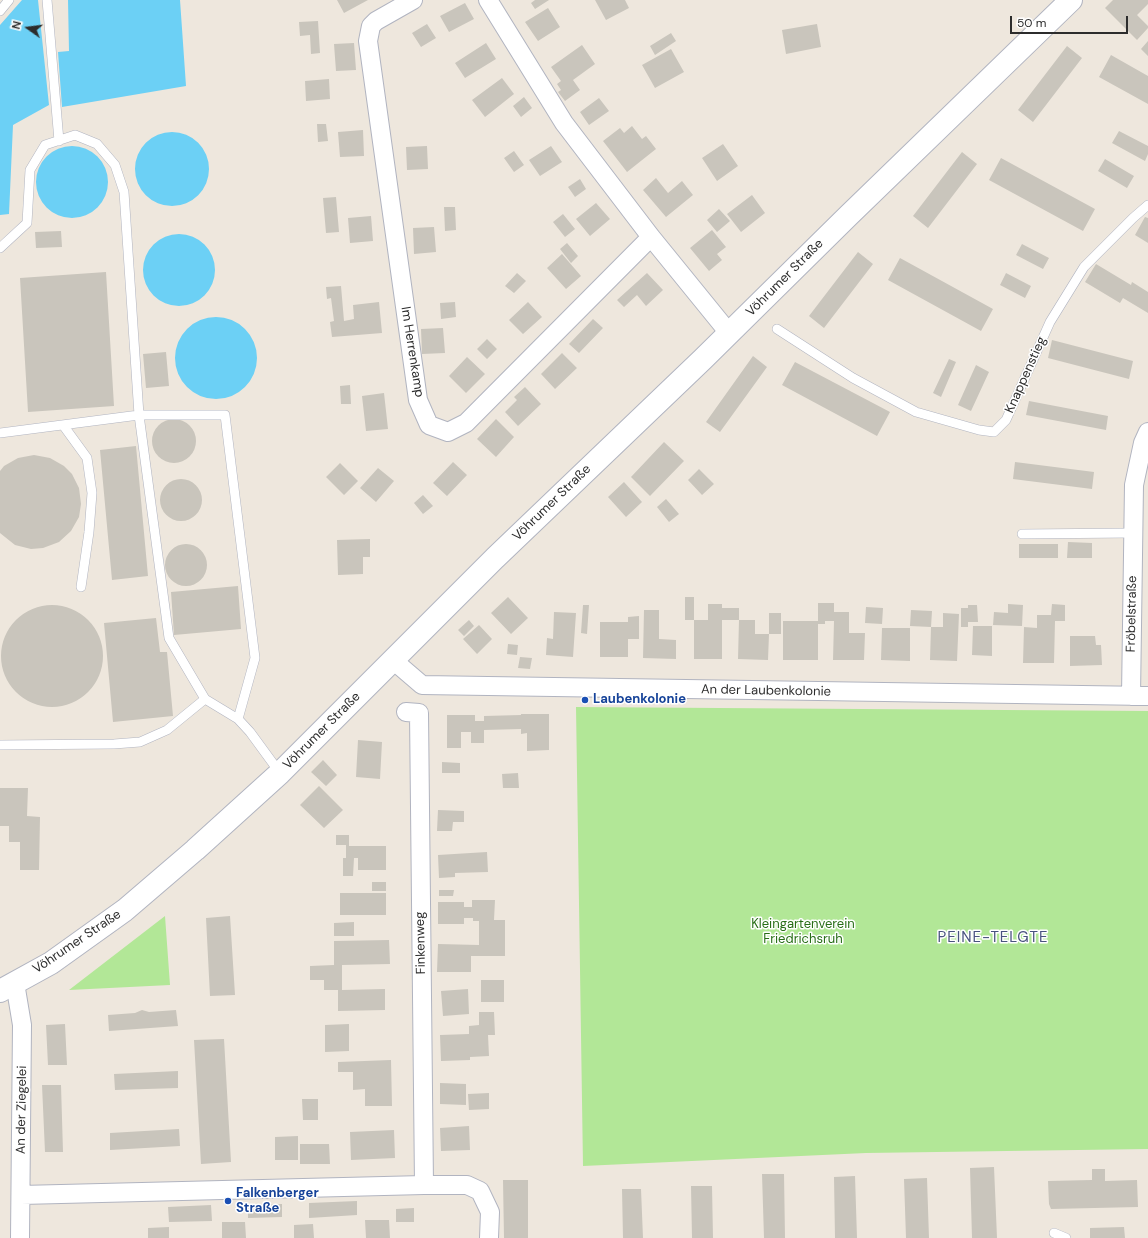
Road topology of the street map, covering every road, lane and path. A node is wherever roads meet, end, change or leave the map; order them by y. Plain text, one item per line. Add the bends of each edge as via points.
1 (9, 0) edge
2 (47, 0) edge
3 (413, 0) edge
4 (488, 0) edge
5 (1071, 0) edge
6 (0, 10) edge
7 (59, 140) junction
8 (1148, 205) edge
9 (651, 237) junction
10 (0, 248) edge
11 (777, 329) dead end
12 (729, 333) junction
13 (139, 415) junction
14 (63, 425) junction
15 (1148, 432) edge
16 (0, 433) edge
17 (1140, 533) edge
18 (1022, 534) dead end
19 (81, 587) dead end
20 (394, 660) junction
21 (1140, 696) edge
22 (205, 699) junction
23 (406, 712) dead end
24 (238, 719) junction
25 (0, 746) edge
26 (280, 772) junction
27 (7, 987) edge
28 (424, 1185) junction
29 (21, 1196) junction
30 (1054, 1233) dead end
31 (20, 1238) edge
32 (489, 1238) edge
33 (1066, 1238) edge

1 - 6 lane
2 - 7 lane
3 - 9 street, Im Herrenkamp via 376,21 368,42 418,400 429,425 448,432 466,423
4 - 9 street via 564,123
5 - 12 main road, Vöhrumer Straße
7 - 10 lane via 45,145 30,170 28,223
7 - 13 lane via 74,135 97,144 115,165 124,192
8 - 11 lane, Knappenstieg via 1084,267 1050,322 1006,420 994,432 916,412 853,378
9 - 12 street
12 - 20 main road, Vöhrumer Straße via 495,558
13 - 14 lane
13 - 22 lane via 169,638
13 - 24 lane via 225,415 256,658
14 - 16 lane
14 - 19 lane via 87,458 92,493
15 - 17 street, Fröbelstraße via 1143,443 1134,485
17 - 18 lane
17 - 21 street, Fröbelstraße
20 - 21 street, An der Laubenkolonie via 422,685
20 - 26 main road, Vöhrumer Straße
22 - 24 lane
22 - 25 lane via 167,730 140,742
23 - 28 street, Finkenweg via 419,713
24 - 26 lane
26 - 27 main road, Vöhrumer Straße via 125,910 51,963
27 - 29 street, An der Ziegelei via 22,1025
28 - 29 street
28 - 32 street via 467,1185 480,1191 490,1212
29 - 31 street, An der Ziegelei
30 - 33 lane

